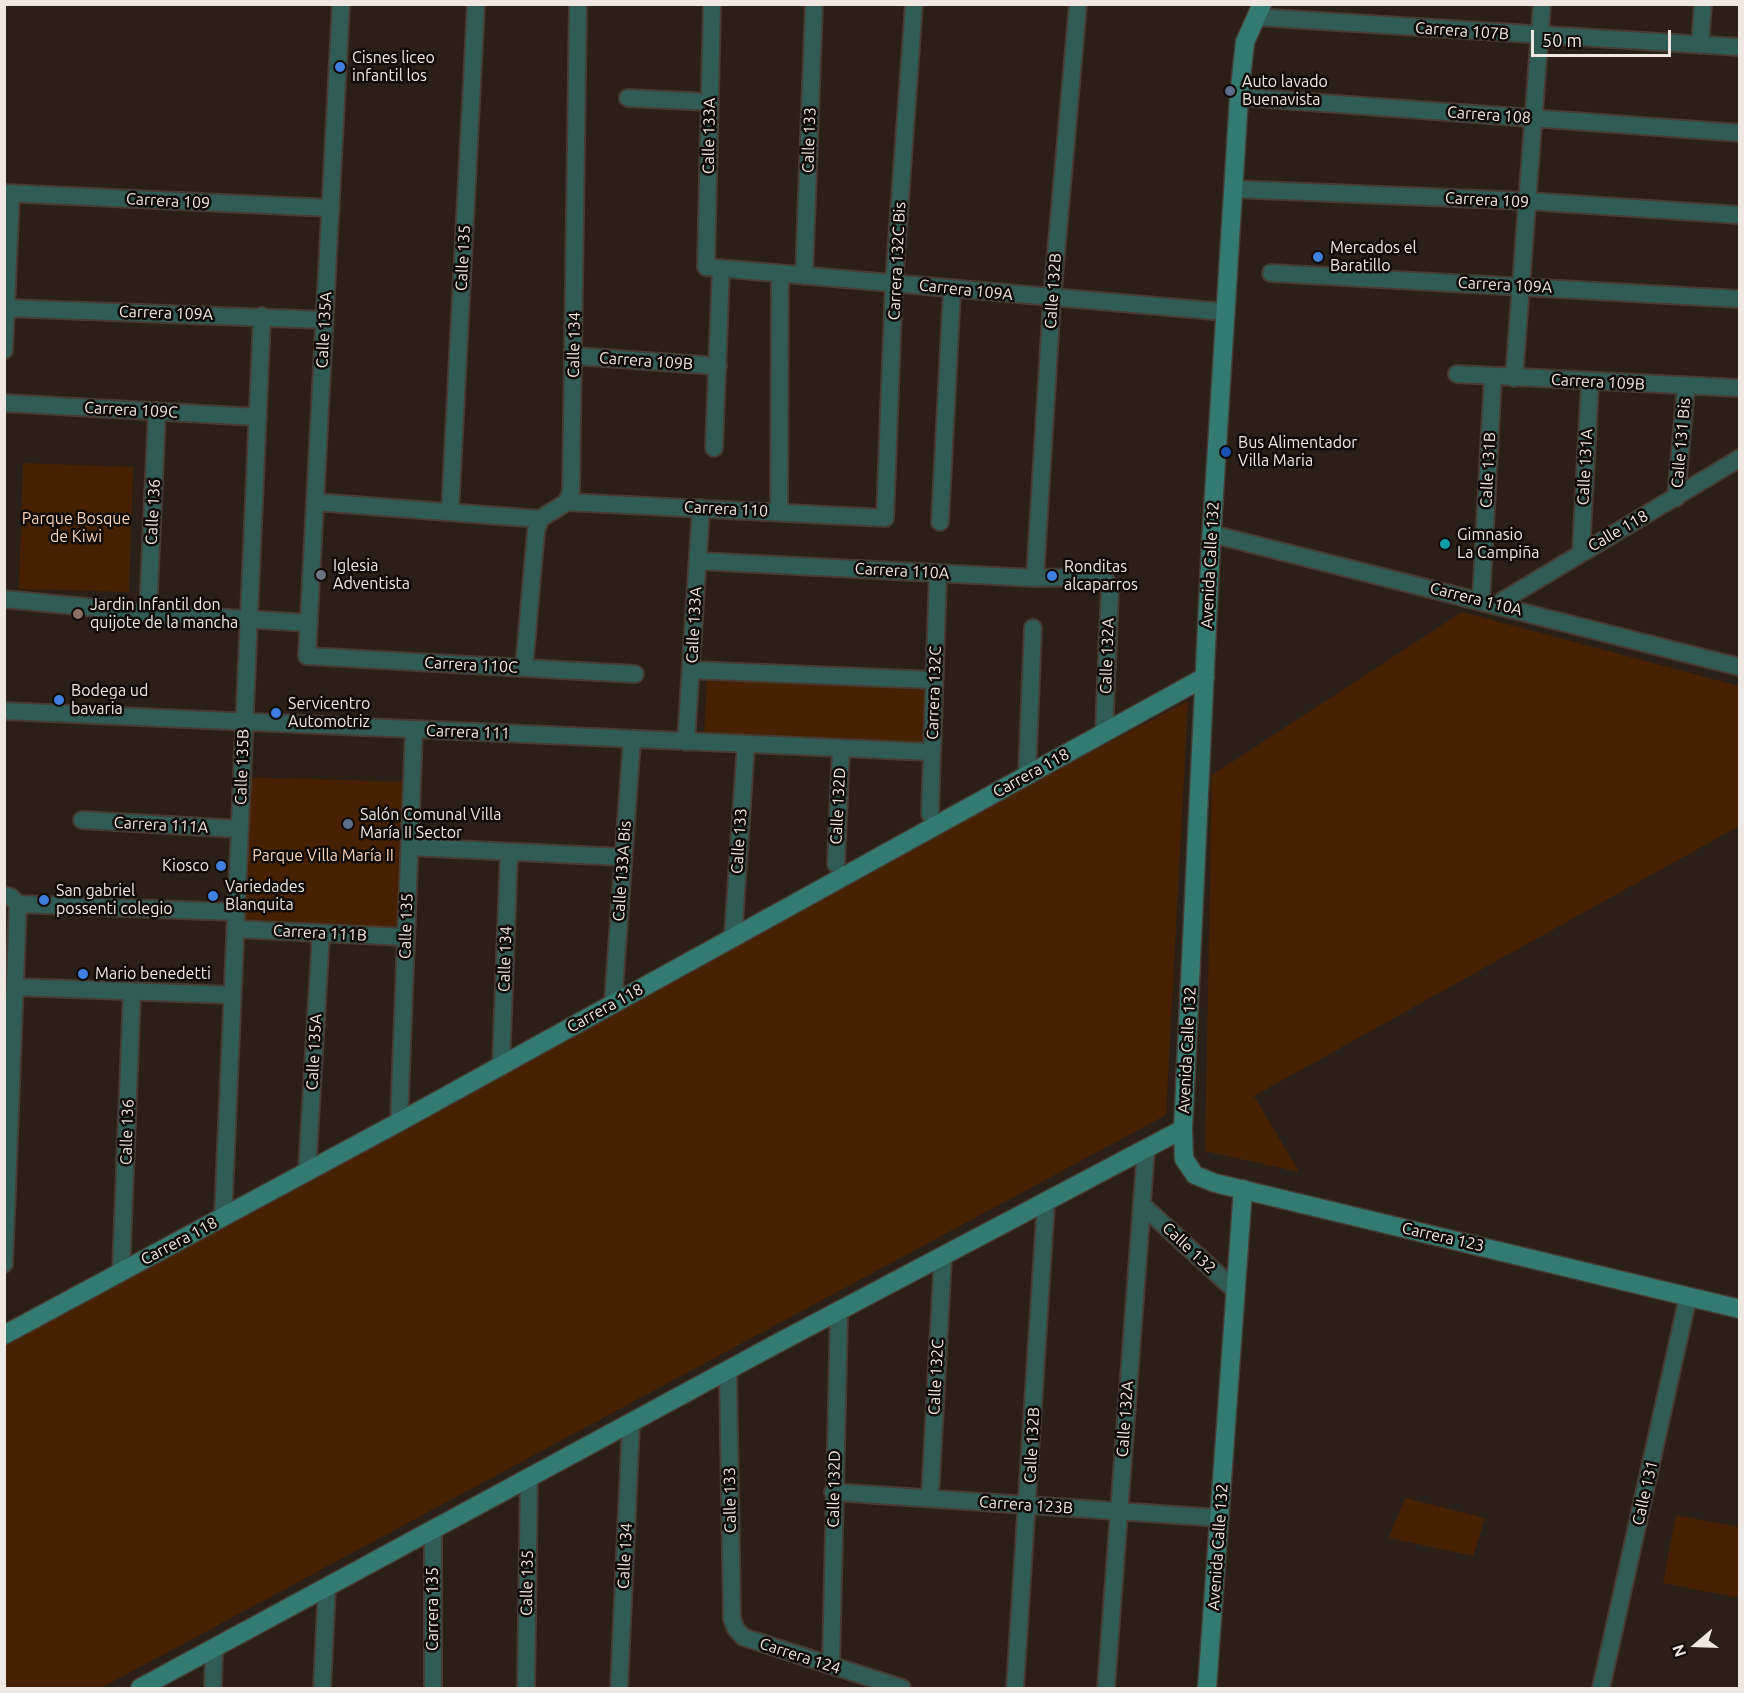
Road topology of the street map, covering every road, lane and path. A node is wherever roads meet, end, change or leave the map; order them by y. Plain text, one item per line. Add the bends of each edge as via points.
1 (341, 4) edge
2 (476, 4) edge
3 (578, 4) edge
4 (712, 4) edge
5 (814, 4) edge
6 (914, 4) edge
7 (1078, 4) edge
8 (1542, 4) edge
9 (1703, 4) edge
10 (1259, 11) edge
11 (1539, 36) junction
12 (1700, 45) junction
13 (1740, 47) edge
14 (1239, 97) junction
15 (628, 98) dead end
16 (710, 102) junction
17 (1533, 118) junction
18 (1740, 133) edge
19 (1233, 189) junction
20 (8, 193) edge
21 (1527, 201) junction
22 (331, 208) junction
23 (1740, 215) edge
24 (714, 268) junction
25 (1270, 273) dead end
26 (780, 274) junction
27 (804, 276) junction
28 (894, 283) junction
29 (1521, 285) junction
30 (952, 290) junction
31 (1052, 299) junction
32 (1740, 299) edge
33 (6, 308) junction
34 (1226, 312) junction
35 (262, 316) junction
36 (325, 320) junction
37 (4, 350) edge
38 (575, 356) junction
39 (718, 366) junction
40 (1457, 374) dead end
41 (1493, 376) junction
42 (1514, 378) junction
43 (1590, 382) junction
44 (1686, 387) junction
45 (1740, 388) edge
46 (4, 403) edge
47 (157, 411) junction
48 (258, 417) junction
49 (714, 448) dead end
50 (1740, 459) edge
51 (1676, 498) junction
52 (315, 502) junction
53 (567, 502) junction
54 (701, 508) junction
55 (450, 512) junction
56 (779, 512) junction
57 (885, 518) joint
58 (540, 519) junction
59 (940, 522) dead end
60 (1212, 534) junction
61 (1581, 552) junction
62 (698, 561) junction
63 (938, 573) junction
64 (1035, 578) junction
65 (1106, 581) joint
66 (4, 599) edge
67 (1480, 601) junction
68 (1497, 604) junction
69 (148, 613) junction
70 (249, 617) junction
71 (309, 623) junction
72 (1033, 628) dead end
73 (308, 656) joint
74 (524, 668) junction
75 (1740, 668) edge
76 (691, 670) junction
77 (635, 674) dead end
78 (1205, 677) junction
79 (934, 680) junction
80 (4, 711) edge
81 (244, 723) junction
82 (414, 730) junction
83 (1104, 732) junction
84 (632, 739) junction
85 (686, 742) junction
86 (746, 744) junction
87 (841, 748) junction
88 (932, 752) junction
89 (1027, 775) junction
90 (930, 814) dead end
91 (82, 820) dead end
92 (239, 829) junction
93 (410, 847) junction
94 (509, 852) junction
95 (623, 856) junction
96 (836, 864) dead end
97 (11, 899) edge
98 (235, 921) junction
99 (321, 933) junction
100 (406, 937) junction
101 (733, 937) junction
102 (16, 987) junction
103 (132, 991) junction
104 (232, 995) junction
105 (613, 1003) junction
106 (501, 1065) junction
107 (399, 1122) junction
108 (1183, 1129) junction
109 (1146, 1149) junction
110 (308, 1172) junction
111 (1244, 1189) junction
112 (1046, 1201) junction
113 (1142, 1205) junction
114 (223, 1217) junction
115 (943, 1256) junction
116 (4, 1264) edge
117 (121, 1272) junction
118 (1236, 1292) junction
119 (1688, 1297) junction
120 (1740, 1309) edge
121 (839, 1313) junction
122 (4, 1335) edge
123 (728, 1370) junction
124 (631, 1423) junction
125 (529, 1478) junction
126 (833, 1492) junction
127 (930, 1498) junction
128 (1028, 1505) junction
129 (1119, 1511) junction
130 (1220, 1518) junction
131 (433, 1530) junction
132 (327, 1587) junction
133 (736, 1629) joint
134 (214, 1648) junction
135 (831, 1665) junction
136 (892, 1687) edge
137 (140, 1689) edge
138 (213, 1689) edge
139 (322, 1689) edge
140 (433, 1689) edge
141 (525, 1689) edge
142 (619, 1689) edge
143 (1015, 1689) edge
144 (1106, 1689) edge
145 (1207, 1689) edge
146 (1601, 1689) edge

1 - 22 street, Calle 135A
2 - 55 street, Calle 135
3 - 38 street, Calle 134
4 - 16 street, Calle 133A
5 - 27 street, Calle 133
6 - 28 street, Carrera 132C Bis
7 - 31 street, Calle 132B
8 - 11 street
9 - 12 street
10 - 11 street, Carrera 107B
10 - 14 street, Avenida Calle 132 via 1245,42
11 - 12 street, Carrera 107B
11 - 17 street
12 - 13 street, Carrera 107B
14 - 17 street, Carrera 108
14 - 19 street, Avenida Calle 132
15 - 16 street
16 - 24 street, Calle 133A
17 - 18 street, Carrera 108
17 - 21 street
19 - 21 street, Carrera 109
19 - 34 street, Avenida Calle 132
20 - 22 street, Carrera 109
20 - 33 street
21 - 23 street, Carrera 109
21 - 29 street
22 - 36 street, Calle 135A
24 - 26 street, Carrera 109A
24 - 39 street, Calle 133A
25 - 29 street, Carrera 109A
26 - 27 street, Carrera 109A
26 - 56 street
27 - 28 street, Carrera 109A
28 - 30 street, Carrera 109A
28 - 57 street, Carrera 132C Bis
29 - 32 street, Carrera 109A
29 - 42 street
30 - 31 street, Carrera 109A
30 - 59 street
31 - 34 street, Carrera 109A
31 - 64 street, Calle 132B
33 - 35 street, Carrera 109A
33 - 37 street
34 - 60 street, Avenida Calle 132
35 - 36 street, Carrera 109A
35 - 48 street, Calle 135B
36 - 52 street, Calle 135A
38 - 39 street, Carrera 109B
38 - 53 street, Calle 134 via 571,491
39 - 49 street, Calle 133A
40 - 41 street, Carrera 109B
41 - 42 street, Carrera 109B
41 - 67 street, Calle 131B
42 - 43 street, Carrera 109B
43 - 44 street, Carrera 109B
43 - 61 street, Calle 131A
44 - 45 street, Carrera 109B
44 - 51 street, Calle 131 Bis
46 - 47 street, Carrera 109C
47 - 48 street, Carrera 109C
47 - 69 street, Calle 136
48 - 70 street, Calle 135B
50 - 51 street, Calle 118
51 - 61 street, Calle 118
52 - 55 street
52 - 71 street, Calle 135A
53 - 54 street, Carrera 110
53 - 58 street
54 - 56 street, Carrera 110
54 - 62 street, Calle 133A
55 - 58 street
56 - 57 street, Carrera 110
58 - 74 street
60 - 67 street, Carrera 110A
60 - 78 street, Avenida Calle 132
61 - 68 street, Calle 118
62 - 63 street, Carrera 110A
62 - 76 street, Calle 133A
63 - 64 street, Carrera 110A
63 - 79 street, Carrera 132C
64 - 65 street, Carrera 110A via 1099,577
65 - 83 street, Calle 132A via 1110,589
66 - 69 street
67 - 68 street, Carrera 110A
68 - 75 street, Carrera 110A
69 - 70 street
70 - 71 street
70 - 81 street, Calle 135B
71 - 73 street, Calle 135A
72 - 89 street
73 - 74 street, Carrera 110C
74 - 77 street, Carrera 110C
76 - 79 street
76 - 85 street, Calle 133A
78 - 83 street, Carrera 118
78 - 108 street, Avenida Calle 132
79 - 88 street, Carrera 132C
80 - 81 street, Carrera 111
81 - 82 street, Carrera 111
81 - 92 street, Calle 135B
82 - 84 street, Carrera 111
82 - 93 street, Calle 135
83 - 89 street, Carrera 118
84 - 85 street, Carrera 111
84 - 95 street, Calle 133A Bis
85 - 86 street, Carrera 111
86 - 87 street, Carrera 111
86 - 101 street, Calle 133
87 - 88 street, Carrera 111
87 - 96 street, Calle 132D
88 - 90 street, Carrera 132C
89 - 101 street, Carrera 118
91 - 92 street, Carrera 111A
92 - 98 street, Calle 135B
93 - 94 street
93 - 100 street, Calle 135
94 - 95 street
94 - 106 street, Calle 134
95 - 105 street, Calle 133A Bis
97 - 98 street, Carrera 111B
97 - 102 street
98 - 99 street, Carrera 111B
98 - 104 street, Calle 135B
99 - 100 street, Carrera 111B
99 - 110 street, Calle 135A
100 - 107 street, Calle 135
101 - 105 street, Carrera 118
102 - 103 street
102 - 116 street
103 - 104 street
103 - 117 street, Calle 136
104 - 114 street, Calle 135B
105 - 106 street, Carrera 118
106 - 107 street, Carrera 118
107 - 110 street, Carrera 118
108 - 109 street
108 - 111 street, Carrera 123 via 1184,1159 1195,1175
109 - 112 street
109 - 113 street, Calle 132A
110 - 114 street, Carrera 118
111 - 118 street, Avenida Calle 132
111 - 119 street, Carrera 123
112 - 115 street
112 - 128 street, Calle 132B
113 - 118 street, Calle 132
113 - 129 street, Calle 132A
114 - 117 street, Carrera 118
115 - 121 street
115 - 127 street, Calle 132C
117 - 122 street, Carrera 118
118 - 130 street, Avenida Calle 132
119 - 120 street, Carrera 123
119 - 146 street, Calle 131
121 - 123 street
121 - 126 street, Calle 132D
123 - 124 street
123 - 133 street, Calle 133 via 732,1618
124 - 125 street
124 - 142 street, Calle 134
125 - 131 street
125 - 141 street, Calle 135
126 - 127 street, Carrera 123B
126 - 135 street, Calle 132D
127 - 128 street, Carrera 123B
128 - 129 street, Carrera 123B
128 - 143 street, Calle 132B
129 - 130 street, Carrera 123B
129 - 144 street, Calle 132A
130 - 145 street, Avenida Calle 132
131 - 132 street
131 - 140 street, Carrera 135
132 - 134 street
132 - 139 street
133 - 135 street, Carrera 124 via 743,1637
134 - 137 street
134 - 138 street
135 - 136 street, Carrera 124

